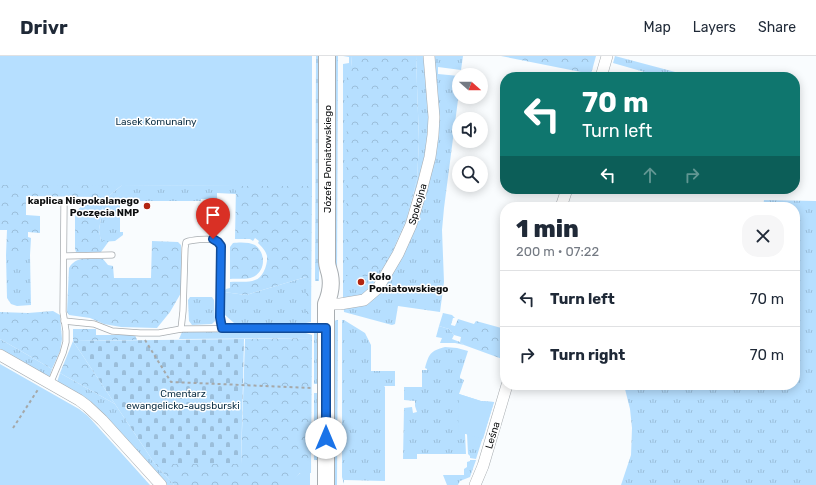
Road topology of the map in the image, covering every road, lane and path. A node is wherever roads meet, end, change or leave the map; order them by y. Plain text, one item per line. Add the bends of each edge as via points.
1 (327, 56) edge
2 (429, 56) edge
3 (607, 56) edge
4 (602, 72) edge
5 (64, 206) dead end
6 (112, 255) dead end
7 (64, 256) junction
8 (326, 304) junction
9 (64, 321) junction
10 (222, 328) junction
11 (326, 328) junction
12 (181, 329) junction
13 (140, 333) junction
14 (0, 355) edge
15 (46, 385) junction
16 (312, 388) dead end
17 (505, 390) edge
18 (13, 428) dead end
19 (160, 485) edge
20 (326, 485) edge
21 (475, 485) edge

1 - 8 street, Józefa Poniatowskiego via 326,262 322,284
2 - 8 street, Spokojna via 434,135 411,226 378,288 364,300
3 - 4 street
5 - 7 lane
6 - 7 lane
7 - 9 lane
8 - 11 street, Józefa Poniatowskiego
9 - 13 lane via 94,324 112,331
9 - 15 lane via 66,342
10 - 11 lane
10 - 12 lane
10 - 12 lane via 221,246 213,239 186,242
11 - 20 street, Józefa Poniatowskiego
12 - 13 lane
13 - 16 path via 171,382
14 - 15 street
15 - 18 path
15 - 19 street via 79,400 95,413
17 - 21 street, Leśna

